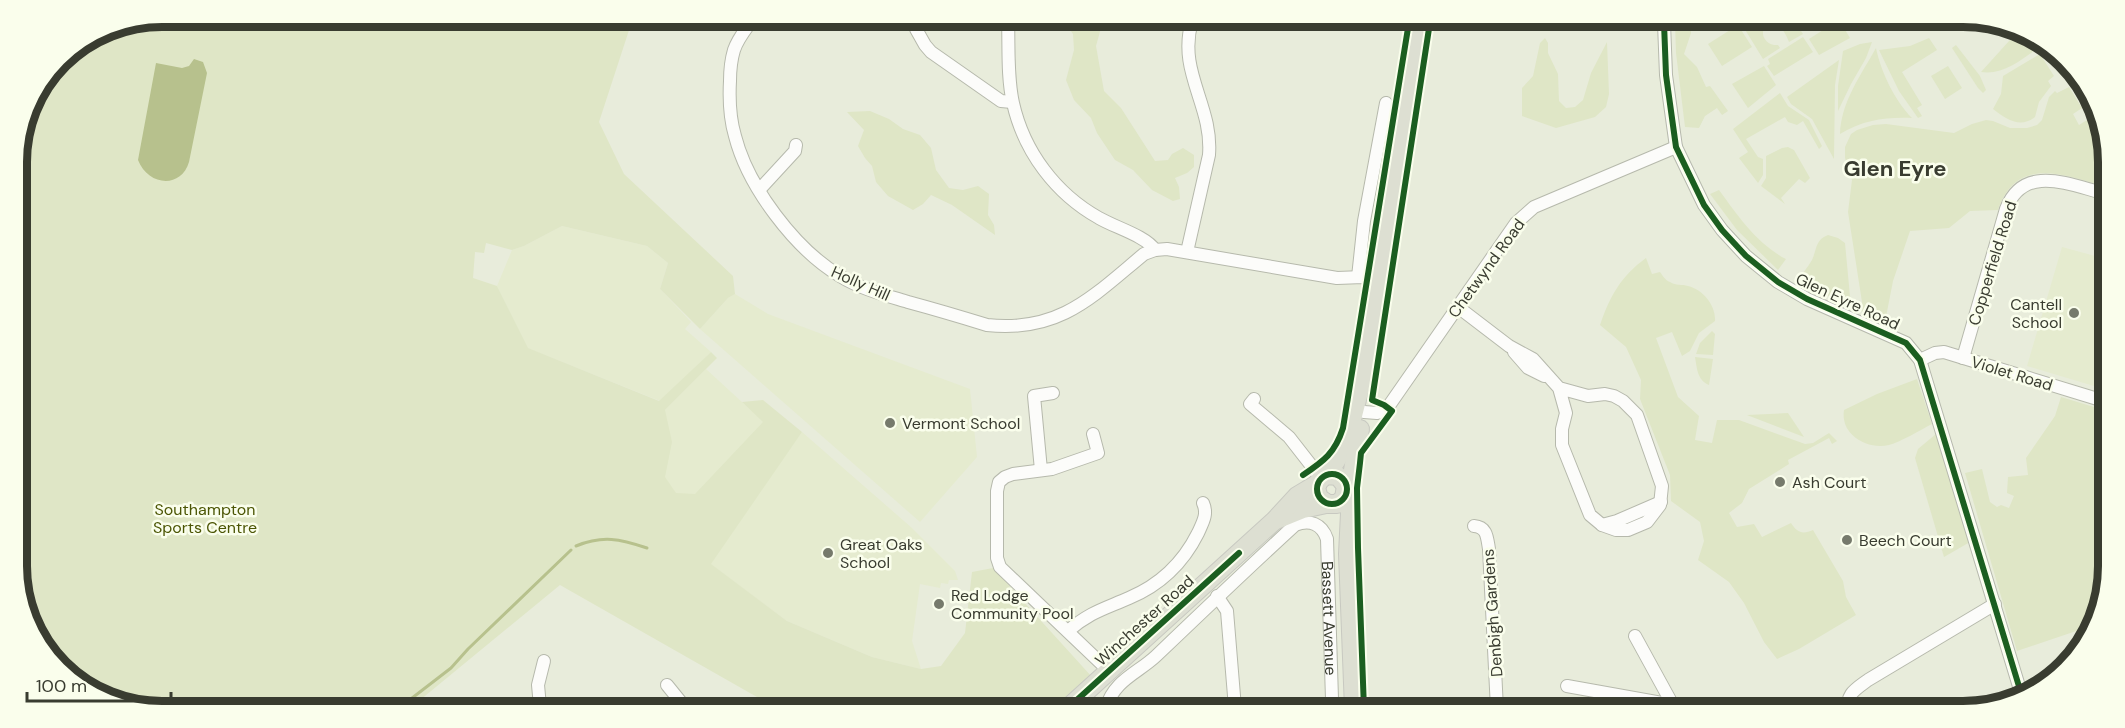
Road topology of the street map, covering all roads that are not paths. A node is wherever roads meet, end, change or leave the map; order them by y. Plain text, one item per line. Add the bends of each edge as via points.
1 (747, 27) edge
2 (1008, 27) edge
3 (1191, 27) edge
4 (1418, 27) edge
5 (1664, 27) edge
6 (916, 29) dead end
7 (1012, 102) junction
8 (1386, 103) dead end
9 (796, 145) dead end
10 (1676, 147) junction
11 (760, 189) junction
12 (2098, 192) edge
13 (1155, 250) junction
14 (1187, 252) junction
15 (1358, 277) junction
16 (1378, 279) junction
17 (1458, 307) junction
18 (1963, 358) junction
19 (1920, 360) junction
20 (1365, 364) junction
21 (1559, 388) junction
22 (1053, 393) dead end
23 (1588, 396) junction
24 (2098, 399) edge
25 (1250, 404) dead end
26 (1364, 412) junction
27 (1566, 413) junction
28 (1093, 434) dead end
29 (1041, 471) junction
30 (1321, 479) junction
31 (1347, 492) junction
32 (1203, 503) dead end
33 (1327, 504) junction
34 (1274, 521) junction
35 (1314, 523) joint
36 (1474, 526) dead end
37 (1348, 554) junction
38 (1217, 596) junction
39 (1995, 604) junction
40 (1068, 631) junction
41 (1635, 636) dead end
42 (1144, 638) junction
43 (1158, 654) junction
44 (544, 661) dead end
45 (1108, 670) junction
46 (667, 685) dead end
47 (1567, 686) dead end
48 (2020, 689) edge
49 (540, 701) edge
50 (680, 701) edge
51 (1075, 701) edge
52 (1109, 701) edge
53 (1234, 701) edge
54 (1332, 701) edge
55 (1354, 701) edge
56 (1497, 701) edge
57 (1640, 701) edge
58 (1670, 701) edge
59 (1848, 701) edge

1 - 11 street, Holly Hill via 733,52 730,100 739,150
2 - 7 street
3 - 14 street via 1189,62 1210,141
4 - 16 main road, Bassett Avenue
5 - 10 street, Glen Eyre Road
6 - 7 street via 931,52 1000,101
7 - 13 street via 1038,162 1064,194
8 - 15 street
9 - 11 street via 795,151
10 - 17 street, Chetwynd Road via 1524,214
10 - 19 street, Glen Eyre Road via 1704,205 1746,256 1792,291 1906,343
11 - 13 street, Holly Hill via 791,234 841,277 875,292 987,325 1036,322 1069,312 1144,254
12 - 18 street, Copperfield Road via 2045,179 2025,185 2010,199
13 - 14 street
14 - 15 street via 1337,278
15 - 16 street
16 - 20 main road, Bassett Avenue
17 - 21 street via 1533,359
17 - 26 street, Chetwynd Road via 1386,410
18 - 19 street, Violet Road via 1939,352
18 - 24 street, Violet Road
19 - 39 street, Glen Eyre Road
20 - 26 main road, Bassett Avenue
20 - 30 main road, Bassett Avenue via 1346,443
21 - 23 street
21 - 27 street
22 - 29 street via 1034,396
23 - 27 street
23 - 27 street via 1614,396 1637,415 1661,478 1661,502 1602,525 1590,515 1562,445
25 - 30 street via 1289,438
26 - 31 main road, Bassett Avenue
28 - 29 street via 1098,453
29 - 40 street via 1013,474 999,482 997,558 1000,567
30 - 31 main road via 1334,474 1342,478
30 - 33 main road via 1318,498
30 - 34 main road, Winchester Road via 1297,496
31 - 33 main road via 1337,504
31 - 37 main road, Bassett Avenue
32 - 40 street via 1206,515 1177,566 1148,588 1084,617
33 - 34 main road, Winchester Road
33 - 37 main road, Bassett Avenue
34 - 42 main road, Winchester Road
35 - 38 street, Winchester Road via 1295,525
35 - 54 street, Bassett Avenue via 1327,539
36 - 56 street, Denbigh Gardens via 1485,530 1489,549
37 - 55 main road, Bassett Avenue
38 - 43 street, Winchester Road
38 - 53 street via 1227,610
39 - 48 street, Glen Eyre Road
39 - 59 street via 1868,680 1851,693
40 - 45 street
41 - 58 street
42 - 43 street, Winchester Road
42 - 45 main road, Winchester Road
43 - 52 street, Winchester Road via 1128,675
44 - 49 street via 538,685
45 - 51 main road, Winchester Road
46 - 50 street
47 - 57 street

